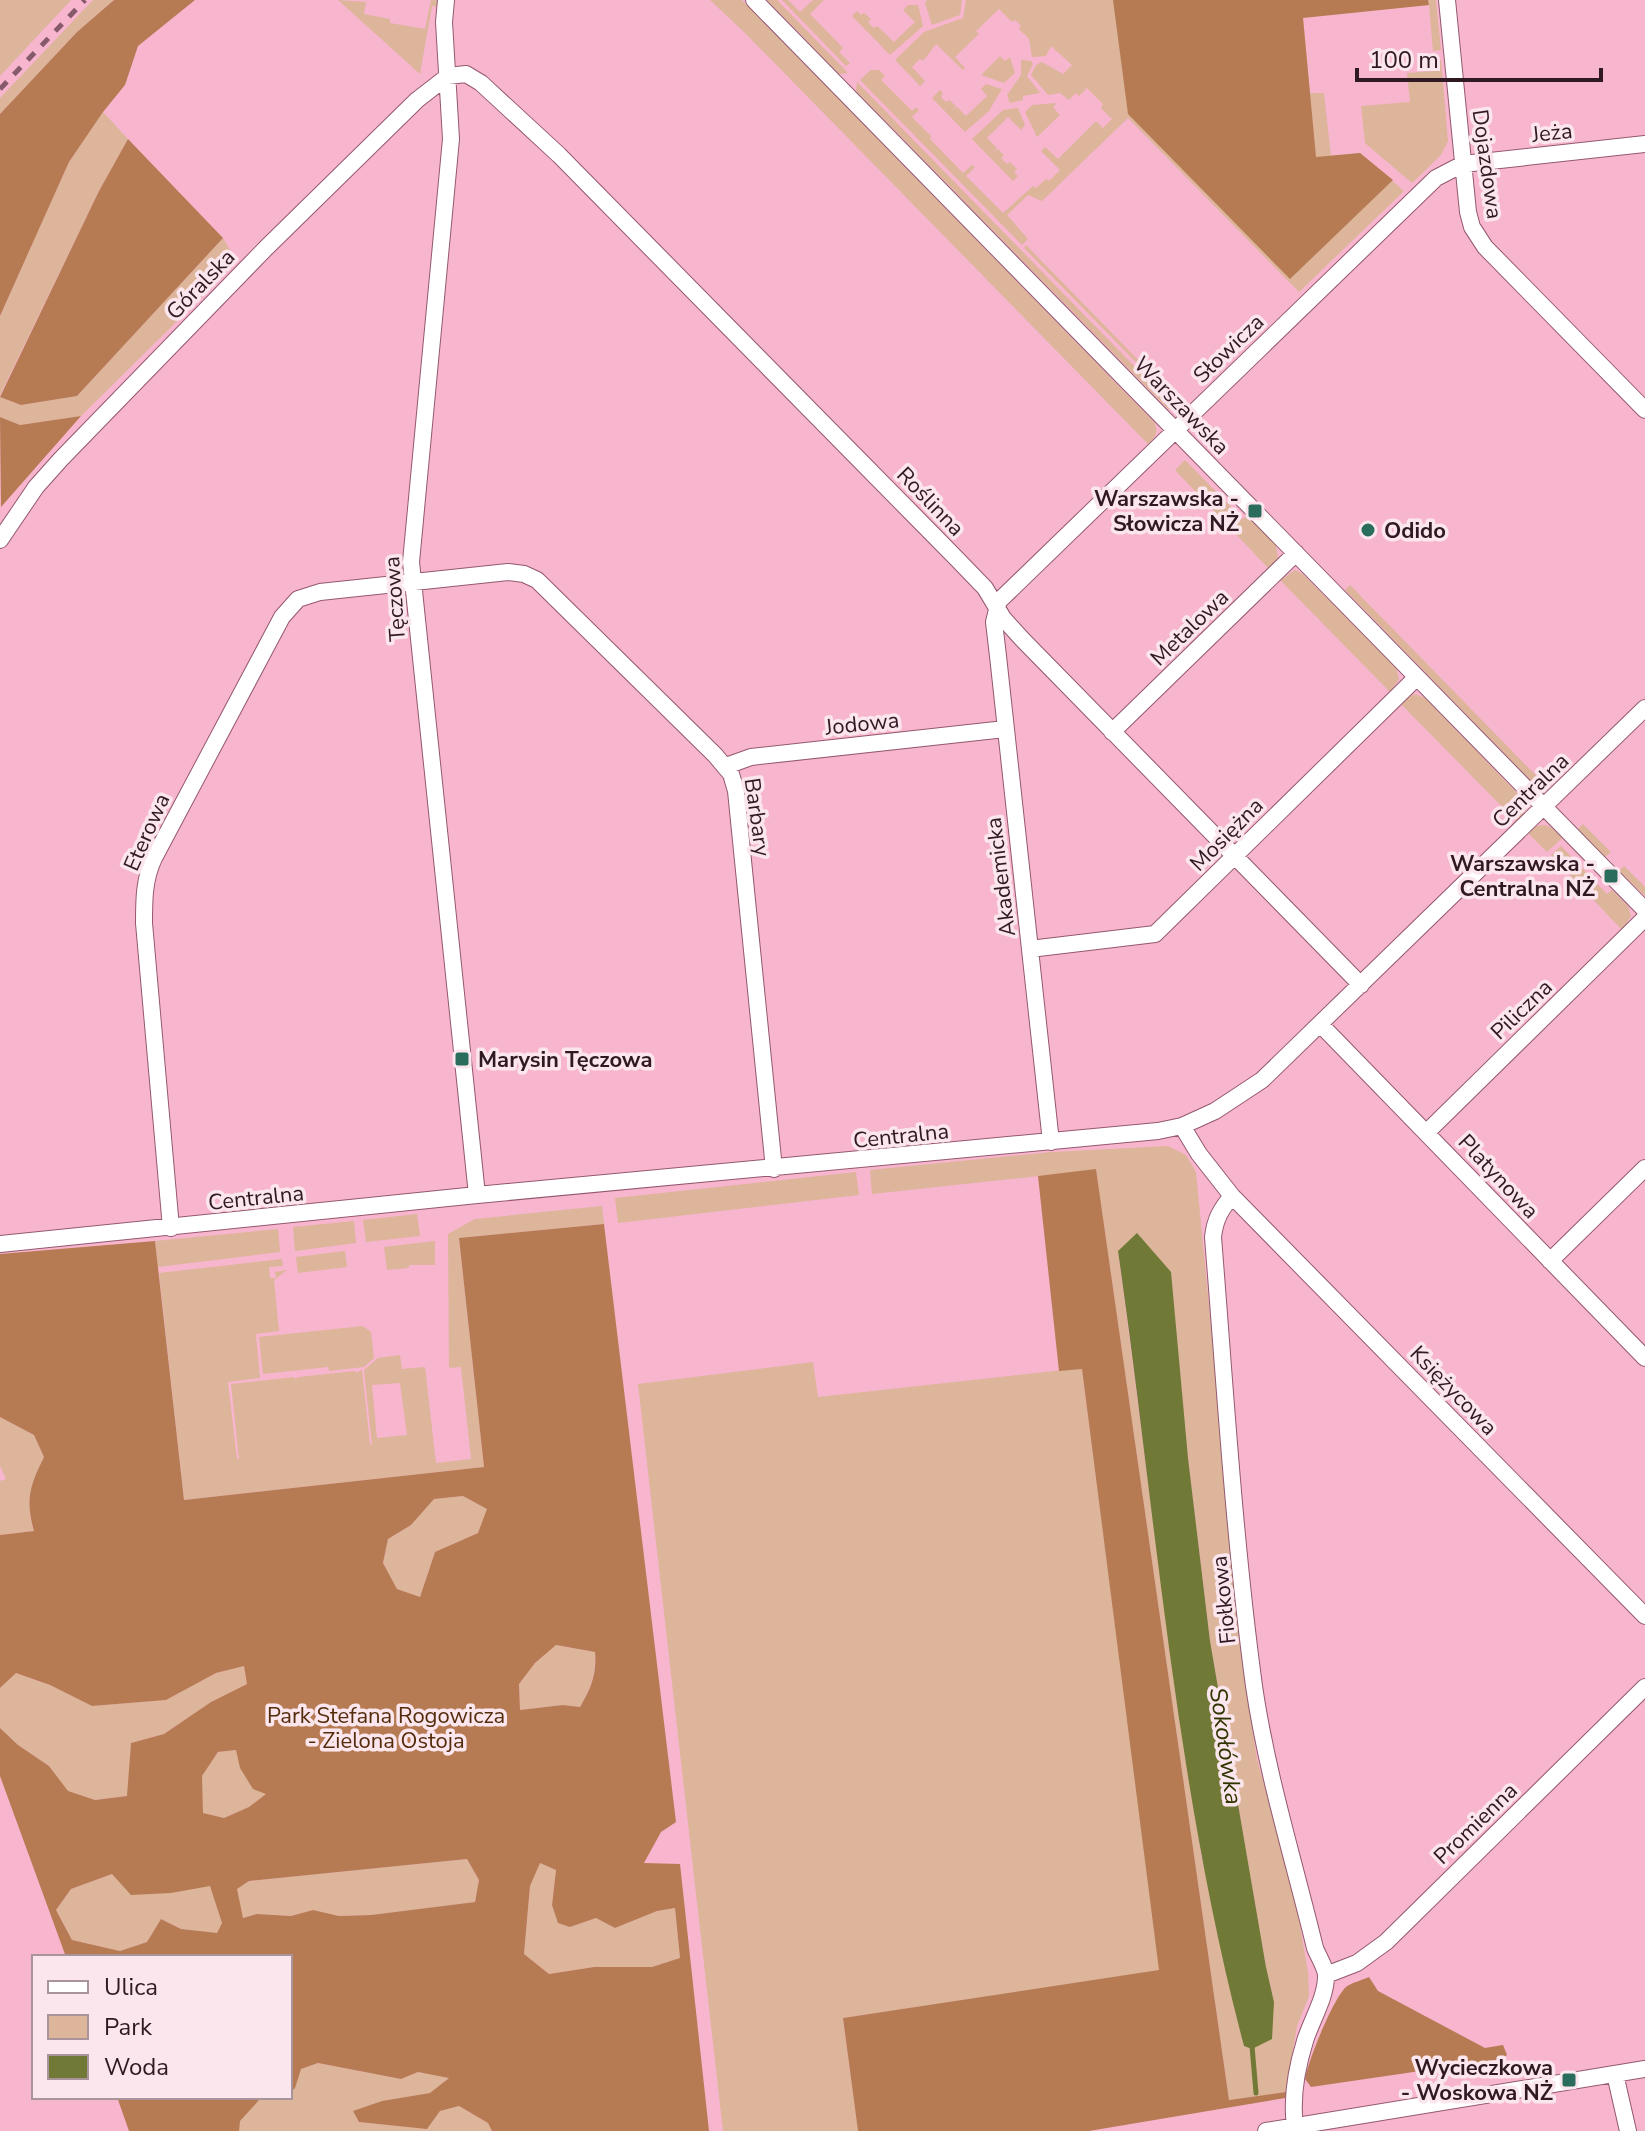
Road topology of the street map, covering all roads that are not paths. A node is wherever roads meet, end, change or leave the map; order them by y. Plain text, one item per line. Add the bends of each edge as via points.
1 (446, 0) edge
2 (754, 0) edge
3 (1447, 0) edge
4 (448, 76) junction
5 (1645, 144) edge
6 (1463, 164) junction
7 (1645, 410) edge
8 (1174, 429) junction
9 (0, 540) edge
10 (1296, 553) junction
11 (412, 582) junction
12 (997, 606) junction
13 (1417, 677) junction
14 (1645, 708) edge
15 (1005, 729) junction
16 (1112, 732) junction
17 (726, 766) junction
18 (1544, 807) junction
19 (1236, 855) junction
20 (1645, 910) edge
21 (1645, 918) edge
22 (1030, 949) junction
23 (1361, 985) junction
24 (1321, 1025) junction
25 (1182, 1126) junction
26 (1427, 1132) junction
27 (1051, 1142) junction
28 (1645, 1168) edge
29 (774, 1169) junction
30 (477, 1195) junction
31 (1232, 1196) junction
32 (171, 1228) junction
33 (0, 1244) edge
34 (1550, 1261) junction
35 (1645, 1358) edge
36 (1645, 1616) edge
37 (1645, 1687) edge
38 (1326, 1975) junction
39 (1645, 2069) edge
40 (1615, 2074) junction
41 (1295, 2126) junction
42 (1266, 2131) edge
43 (1628, 2131) edge

1 - 4 street, Tęczowa
2 - 8 street, Warszawska
3 - 6 street, Dojazdowa
4 - 9 street, Góralska via 277,237 73,445
4 - 11 street, Tęczowa via 451,139
4 - 12 street, Roślinna via 466,74 481,83 559,155 956,558
5 - 6 street, Jeża
6 - 7 street, Dojazdowa via 1468,212 1477,236
6 - 8 street, Słowicza via 1436,178
8 - 10 street, Warszawska
8 - 12 street, Słowicza
10 - 13 street, Warszawska
10 - 16 street, Metalowa
11 - 17 street, Barbary via 508,572 537,580
11 - 30 street, Tęczowa
11 - 32 street, Eterowa via 320,592 291,605 148,872 144,923
12 - 15 street, Akademicka via 994,622
12 - 16 street, Roślinna
13 - 18 street, Warszawska
13 - 19 street, Mosiężna
14 - 18 street, Centralna
15 - 17 street, Jodowa via 751,757
15 - 22 street, Akademicka
16 - 19 street, Roślinna
17 - 29 street, Barbary via 736,791
18 - 20 street, Warszawska
18 - 23 street, Centralna
19 - 22 street, Mosiężna via 1155,934
19 - 23 street, Roślinna
21 - 26 street, Piliczna
22 - 27 street, Akademicka
23 - 24 street, Centralna
24 - 25 street, Centralna via 1262,1080
24 - 26 street, Platynowa
25 - 27 street, Centralna
25 - 31 street
26 - 34 street, Platynowa
27 - 29 street, Centralna
28 - 34 street
29 - 30 street, Centralna
30 - 32 street, Centralna
31 - 36 street, Księżycowa
31 - 38 street, Fiołkowa via 1220,1211 1213,1237 1255,1688 1268,1764
32 - 33 street, Centralna
34 - 35 street, Platynowa
37 - 38 street, Promienna via 1386,1942 1357,1963
38 - 41 street via 1293,2089
39 - 40 street
40 - 41 street
40 - 43 street
41 - 42 street

